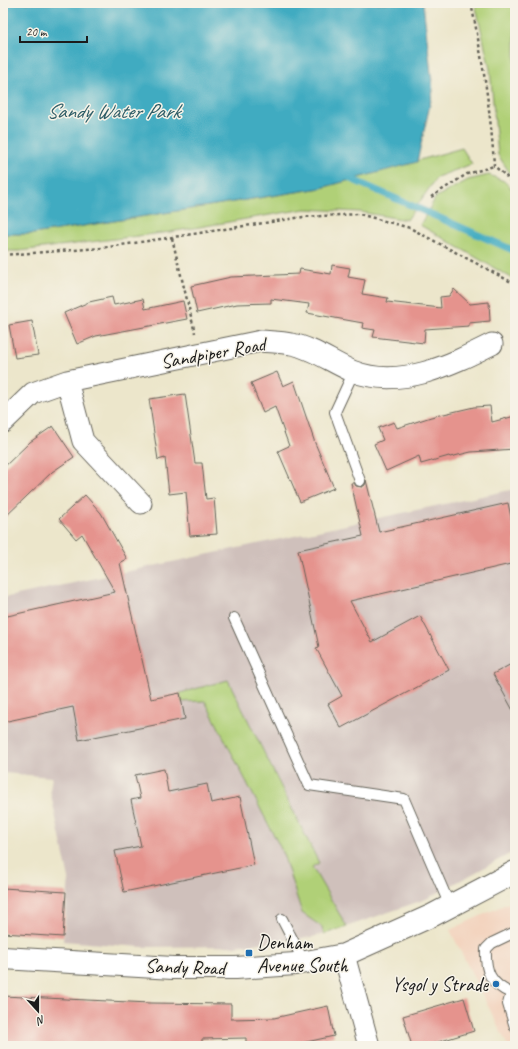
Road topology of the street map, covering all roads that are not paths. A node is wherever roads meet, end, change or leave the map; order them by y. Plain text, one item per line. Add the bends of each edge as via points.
1 (492, 344) dead end
2 (354, 372) junction
3 (67, 381) junction
4 (3, 422) edge
5 (360, 481) dead end
6 (141, 503) dead end
7 (234, 618) dead end
8 (515, 872) edge
9 (450, 906) junction
10 (282, 919) dead end
11 (515, 932) edge
12 (344, 955) junction
13 (3, 958) edge
14 (304, 962) junction
15 (513, 992) edge
16 (515, 1027) edge
17 (369, 1046) edge

1 - 2 street, Sandpiper Road via 424,373 375,377
2 - 3 street, Sandpiper Road via 292,344 261,341
2 - 5 lane via 335,412
3 - 4 street, Sandpiper Road via 33,392
3 - 6 street via 83,441
7 - 9 lane via 309,785 404,799
8 - 9 main road, Sandy Road
9 - 12 main road, Sandy Road
10 - 14 lane
11 - 15 lane via 492,943 486,949 485,961 487,970 499,987
12 - 14 main road, Sandy Road
12 - 17 street
13 - 14 main road, Sandy Road via 189,968 236,968
15 - 16 lane via 508,1004

